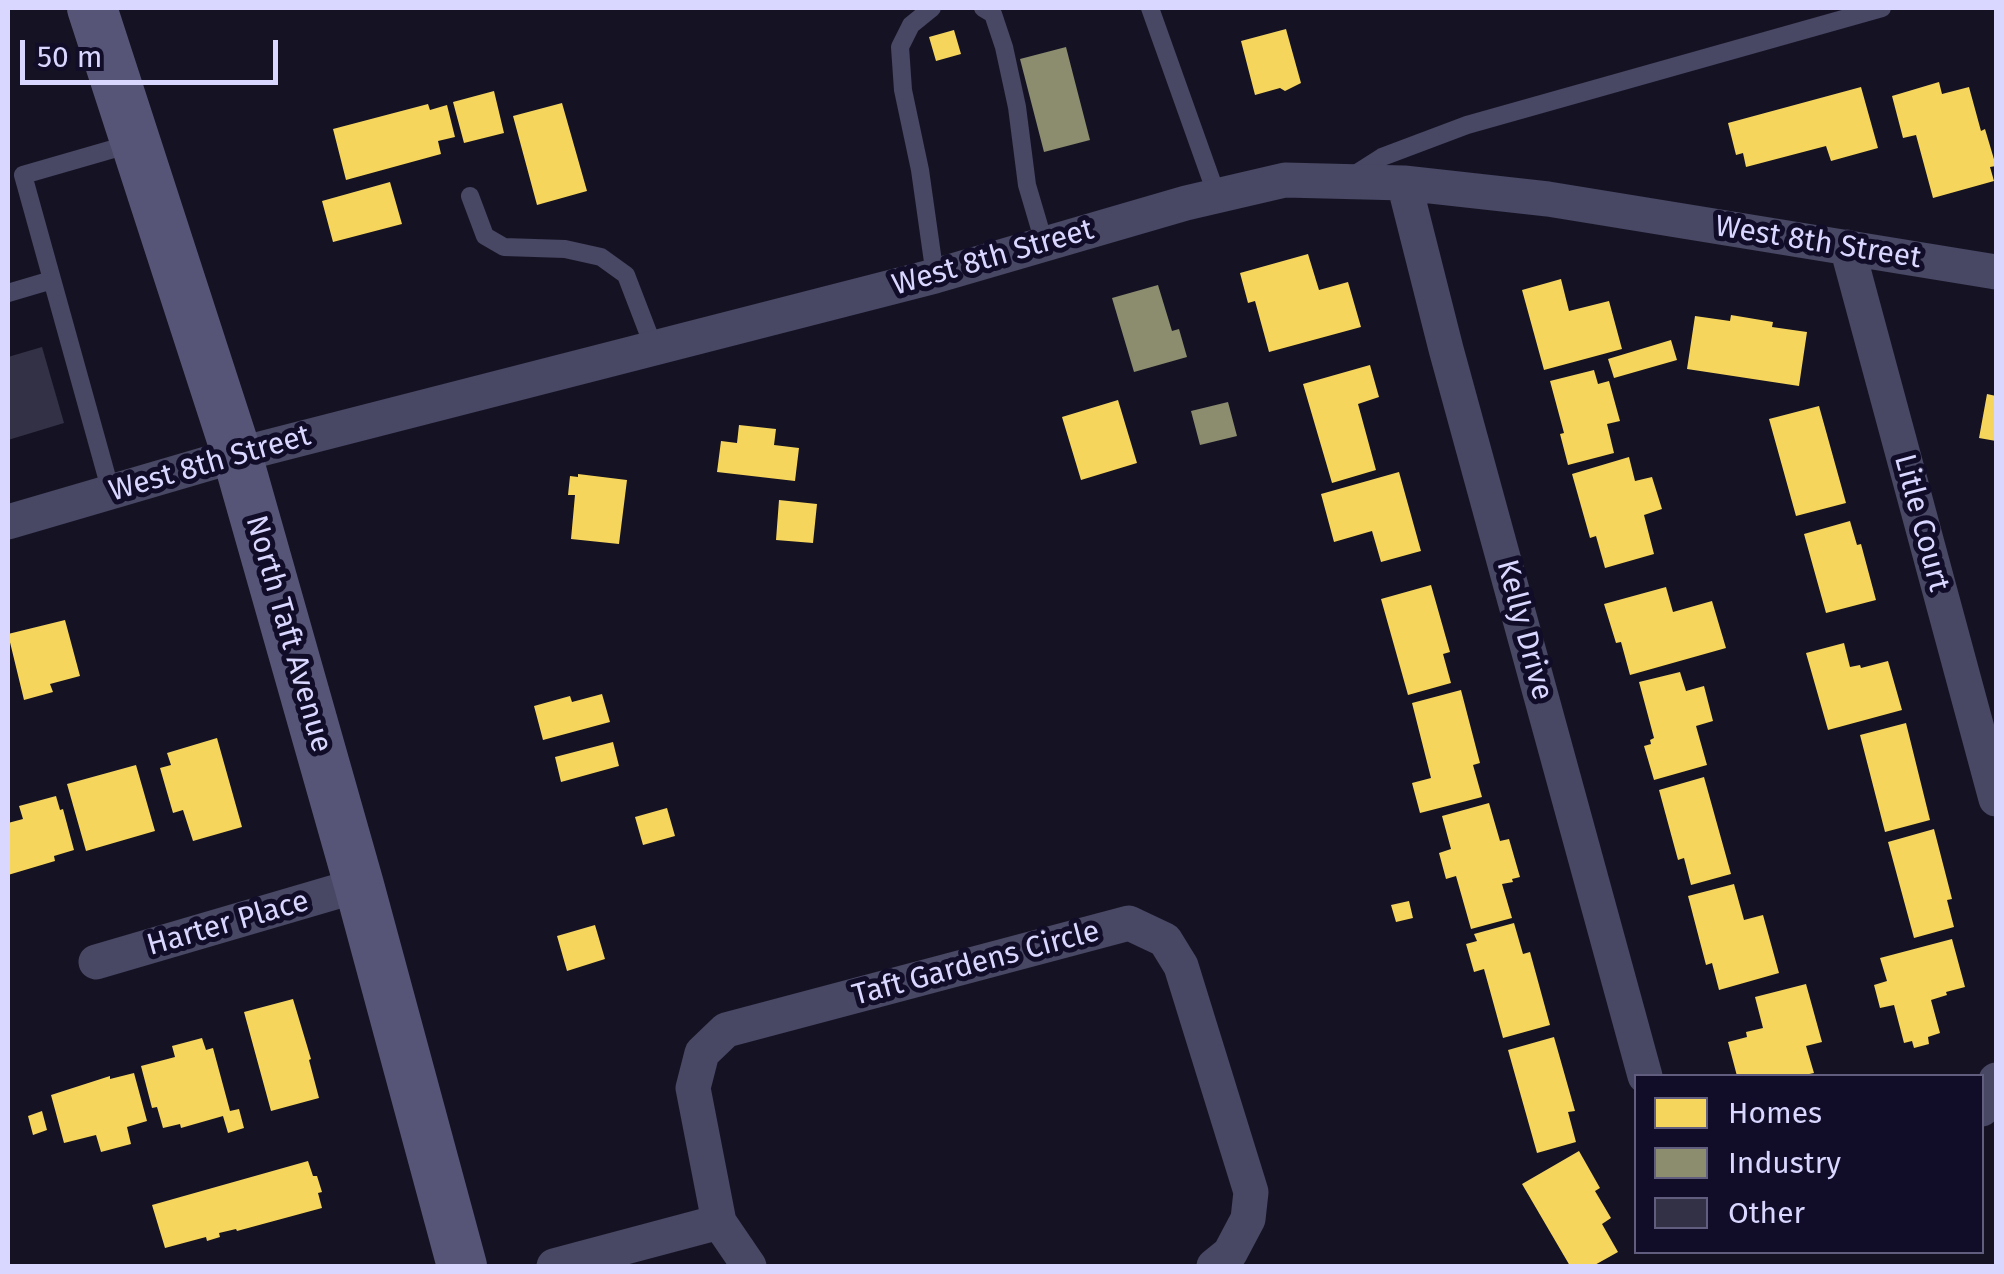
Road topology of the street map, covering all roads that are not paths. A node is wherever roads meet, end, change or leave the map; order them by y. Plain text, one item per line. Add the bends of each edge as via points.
1 (92, 8) edge
2 (932, 8) edge
3 (983, 8) edge
4 (1150, 8) edge
5 (1882, 8) edge
6 (136, 142) junction
7 (1345, 182) junction
8 (1404, 183) junction
9 (470, 196) dead end
10 (1217, 196) junction
11 (1045, 246) junction
12 (1846, 247) junction
13 (1996, 272) edge
14 (934, 276) junction
15 (52, 280) junction
16 (8, 293) edge
17 (654, 348) junction
18 (237, 455) junction
19 (111, 492) junction
20 (8, 522) edge
21 (1996, 799) edge
22 (360, 885) junction
23 (96, 962) dead end
24 (1644, 1074) edge
25 (1996, 1080) edge
26 (1984, 1105) edge
27 (719, 1222) junction
28 (462, 1266) edge
29 (554, 1266) edge
30 (749, 1266) edge
31 (1214, 1266) edge

1 - 6 main road, North Taft Avenue
2 - 14 lane via 910,25 900,47
3 - 11 lane via 993,14 1004,46 1026,185
4 - 10 lane
5 - 7 lane via 1467,125 1382,157
6 - 15 lane via 23,175
6 - 18 main road, North Taft Avenue
7 - 8 street, West 8th Street
7 - 10 street, West 8th Street via 1285,180
8 - 12 street, West 8th Street
8 - 24 street, Kelly Drive
9 - 17 lane via 485,236 504,247 601,257 626,275
10 - 11 street, West 8th Street
11 - 14 street, West 8th Street
12 - 13 street, West 8th Street
12 - 21 street, Litle Court
14 - 17 street, West 8th Street
15 - 16 lane
15 - 19 lane
17 - 18 street, West 8th Street
18 - 19 street, West 8th Street
18 - 22 main road, North Taft Avenue
19 - 20 street, West 8th Street
22 - 23 street, Harter Place
22 - 28 main road, North Taft Avenue
25 - 26 street
27 - 29 street
27 - 30 street
27 - 31 street, Taft Gardens Circle via 693,1088 702,1053 726,1030 1129,923 1165,940 1181,966 1250,1192 1248,1219

